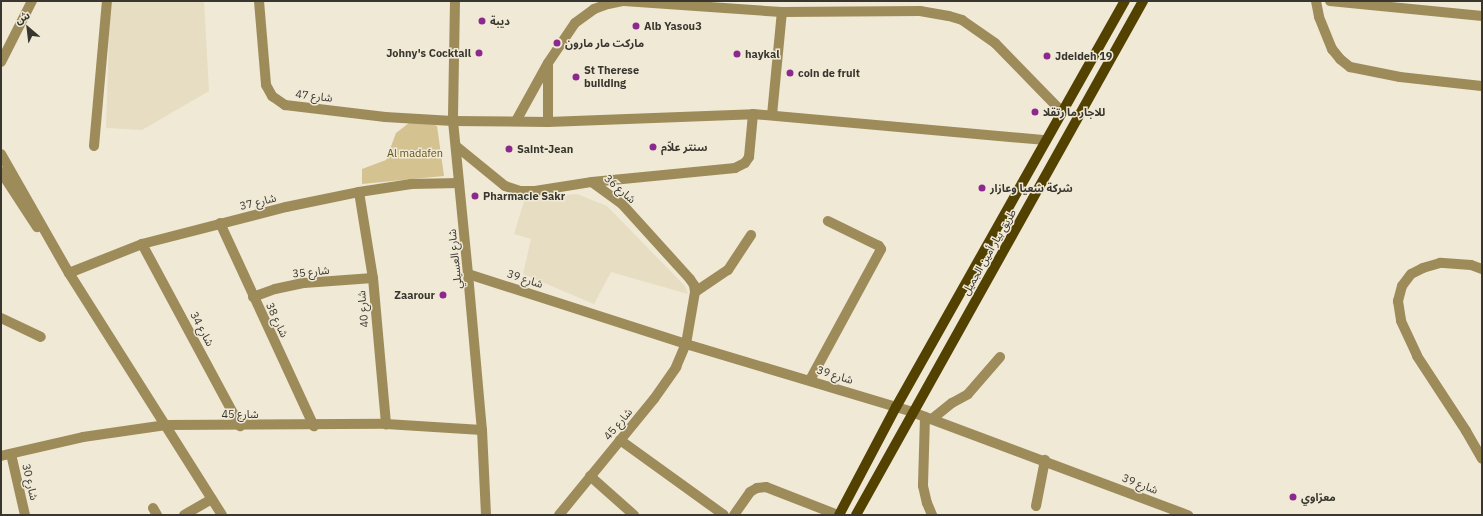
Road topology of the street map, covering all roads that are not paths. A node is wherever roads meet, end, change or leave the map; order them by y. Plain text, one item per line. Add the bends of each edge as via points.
1 (32, 1) edge
2 (106, 1) edge
3 (260, 1) edge
4 (455, 1) edge
5 (1125, 1) edge
6 (1143, 1) edge
7 (1316, 1) edge
8 (1330, 1) edge
9 (782, 12) junction
10 (1482, 16) edge
11 (1, 62) edge
12 (548, 63) junction
13 (1482, 86) edge
14 (1062, 112) junction
15 (753, 114) junction
16 (772, 115) junction
17 (452, 121) junction
18 (516, 121) junction
19 (548, 122) junction
20 (1046, 140) junction
21 (94, 146) dead end
22 (456, 146) junction
23 (1, 154) edge
24 (1, 172) edge
25 (592, 182) junction
26 (459, 183) junction
27 (359, 192) junction
28 (828, 221) dead end
29 (220, 223) junction
30 (751, 235) dead end
31 (142, 244) junction
32 (55, 251) junction
33 (1482, 269) edge
34 (69, 273) junction
35 (468, 274) junction
36 (373, 278) junction
37 (694, 292) junction
38 (253, 297) junction
39 (1, 318) edge
40 (41, 337) dead end
41 (686, 344) junction
42 (1000, 357) dead end
43 (810, 380) junction
44 (896, 407) junction
45 (912, 412) junction
46 (928, 418) junction
47 (386, 424) junction
48 (166, 425) junction
49 (240, 426) junction
50 (314, 426) junction
51 (482, 430) junction
52 (620, 440) junction
53 (6, 455) edge
54 (1482, 459) edge
55 (1045, 460) junction
56 (590, 476) junction
57 (212, 499) junction
58 (1036, 506) dead end
59 (25, 515) edge
60 (184, 515) edge
61 (222, 515) edge
62 (486, 515) edge
63 (559, 515) edge
64 (634, 515) edge
65 (724, 515) edge
66 (734, 515) edge
67 (838, 515) edge
68 (856, 515) edge
69 (932, 515) edge
70 (1188, 515) edge

1 - 11 street
2 - 21 street
3 - 17 street, شارع 47 via 265,78 270,93 280,103 385,117
4 - 17 street, شارع العسيلي
5 - 14 main road, طريق بيار أمين الجميل
6 - 45 main road, طريق بيار أمين الجميل
7 - 13 street via 1319,17 1332,49 1350,67 1400,77
8 - 10 street
9 - 12 street via 624,2 608,4 594,9 576,23
9 - 14 street via 920,11 962,20 995,43
9 - 16 street
12 - 18 street
12 - 19 street
14 - 20 main road, طريق بيار أمين الجميل
15 - 16 street, شارع 47
15 - 19 street, شارع 47
15 - 25 street via 749,157 740,166
16 - 20 street, شارع 47
17 - 18 street, شارع 47
17 - 22 street, شارع العسيلي
18 - 19 street, شارع 47
20 - 44 main road, طريق بيار أمين الجميل
22 - 25 street, شارع 36 via 499,182 512,189 535,191
22 - 26 street, شارع العسيلي
23 - 32 street
24 - 32 street
25 - 37 street, شارع 36 via 622,204 690,279 694,284
26 - 27 street, شارع 37 via 411,184
26 - 35 street, شارع العسيلي
27 - 29 street, شارع 37
27 - 36 street, شارع 40
28 - 43 street via 881,248
29 - 31 street, شارع 37
29 - 38 street, شارع 38
30 - 37 street via 728,270
31 - 34 street, شارع 37
31 - 49 street, شارع 34
32 - 34 street
33 - 54 street via 1471,265 1440,263 1423,268 1411,274 1402,286 1398,301 1401,320 1417,356
34 - 48 street
35 - 41 street, شارع 39
35 - 51 street, شارع العسيلي
36 - 38 street, شارع 35 via 304,283
36 - 47 street, شارع 40
37 - 41 street
38 - 50 street, شارع 38
39 - 40 street
41 - 43 street, شارع 39
41 - 52 street, شارع 45 via 676,367 654,399
42 - 46 street via 968,394
43 - 44 street, شارع 39
44 - 45 street, شارع 39
44 - 67 main road, طريق بيار أمين الجميل
45 - 46 street, شارع 39
45 - 68 main road, طريق بيار أمين الجميل
46 - 55 street, شارع 39
46 - 69 street via 923,486
47 - 50 street, شارع 45
47 - 51 street, شارع 45
48 - 49 street, شارع 45
48 - 53 street, شارع 45 via 83,437
48 - 57 street
49 - 50 street, شارع 45
51 - 62 street, شارع العسيلي
52 - 56 street, شارع 45
52 - 65 street
53 - 59 street, شارع 30
55 - 58 street
55 - 70 street, شارع 39
56 - 63 street, شارع 45
56 - 64 street
57 - 60 street
57 - 61 street
66 - 67 street via 750,492 766,487

